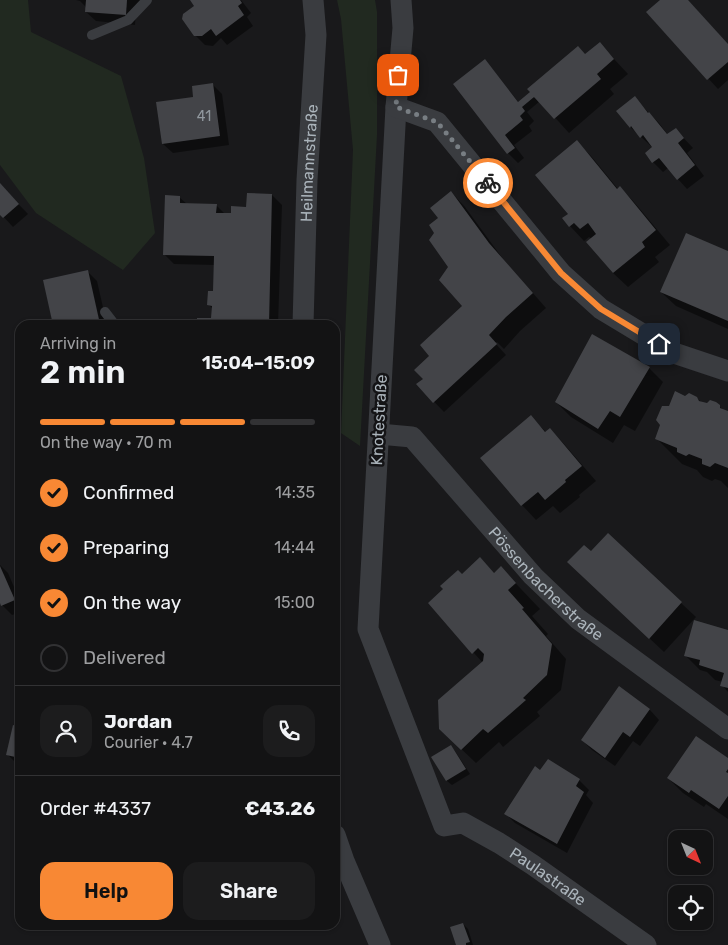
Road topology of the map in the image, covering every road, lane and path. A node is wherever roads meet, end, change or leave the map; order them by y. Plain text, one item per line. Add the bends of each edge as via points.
1 (148, 0) edge
2 (313, 0) edge
3 (401, 0) edge
4 (92, 35) dead end
5 (396, 107) junction
6 (105, 312) dead end
7 (111, 320) edge
8 (303, 320) edge
9 (728, 371) edge
10 (379, 434) junction
11 (728, 728) edge
12 (444, 826) joint
13 (340, 849) edge
14 (380, 945) edge
15 (646, 945) edge

1 - 4 lane via 128,20
2 - 8 street, Heilmannstraße via 316,35
3 - 5 street, Knotestraße
5 - 9 street via 437,122 561,273 601,309 674,353
5 - 10 street, Knotestraße
6 - 7 lane
10 - 11 street, Pössenbacherstraße via 412,437 533,576 578,619
10 - 12 street, Knotestraße via 368,629
12 - 15 street, Paulastraße via 463,823 499,843
13 - 14 street

